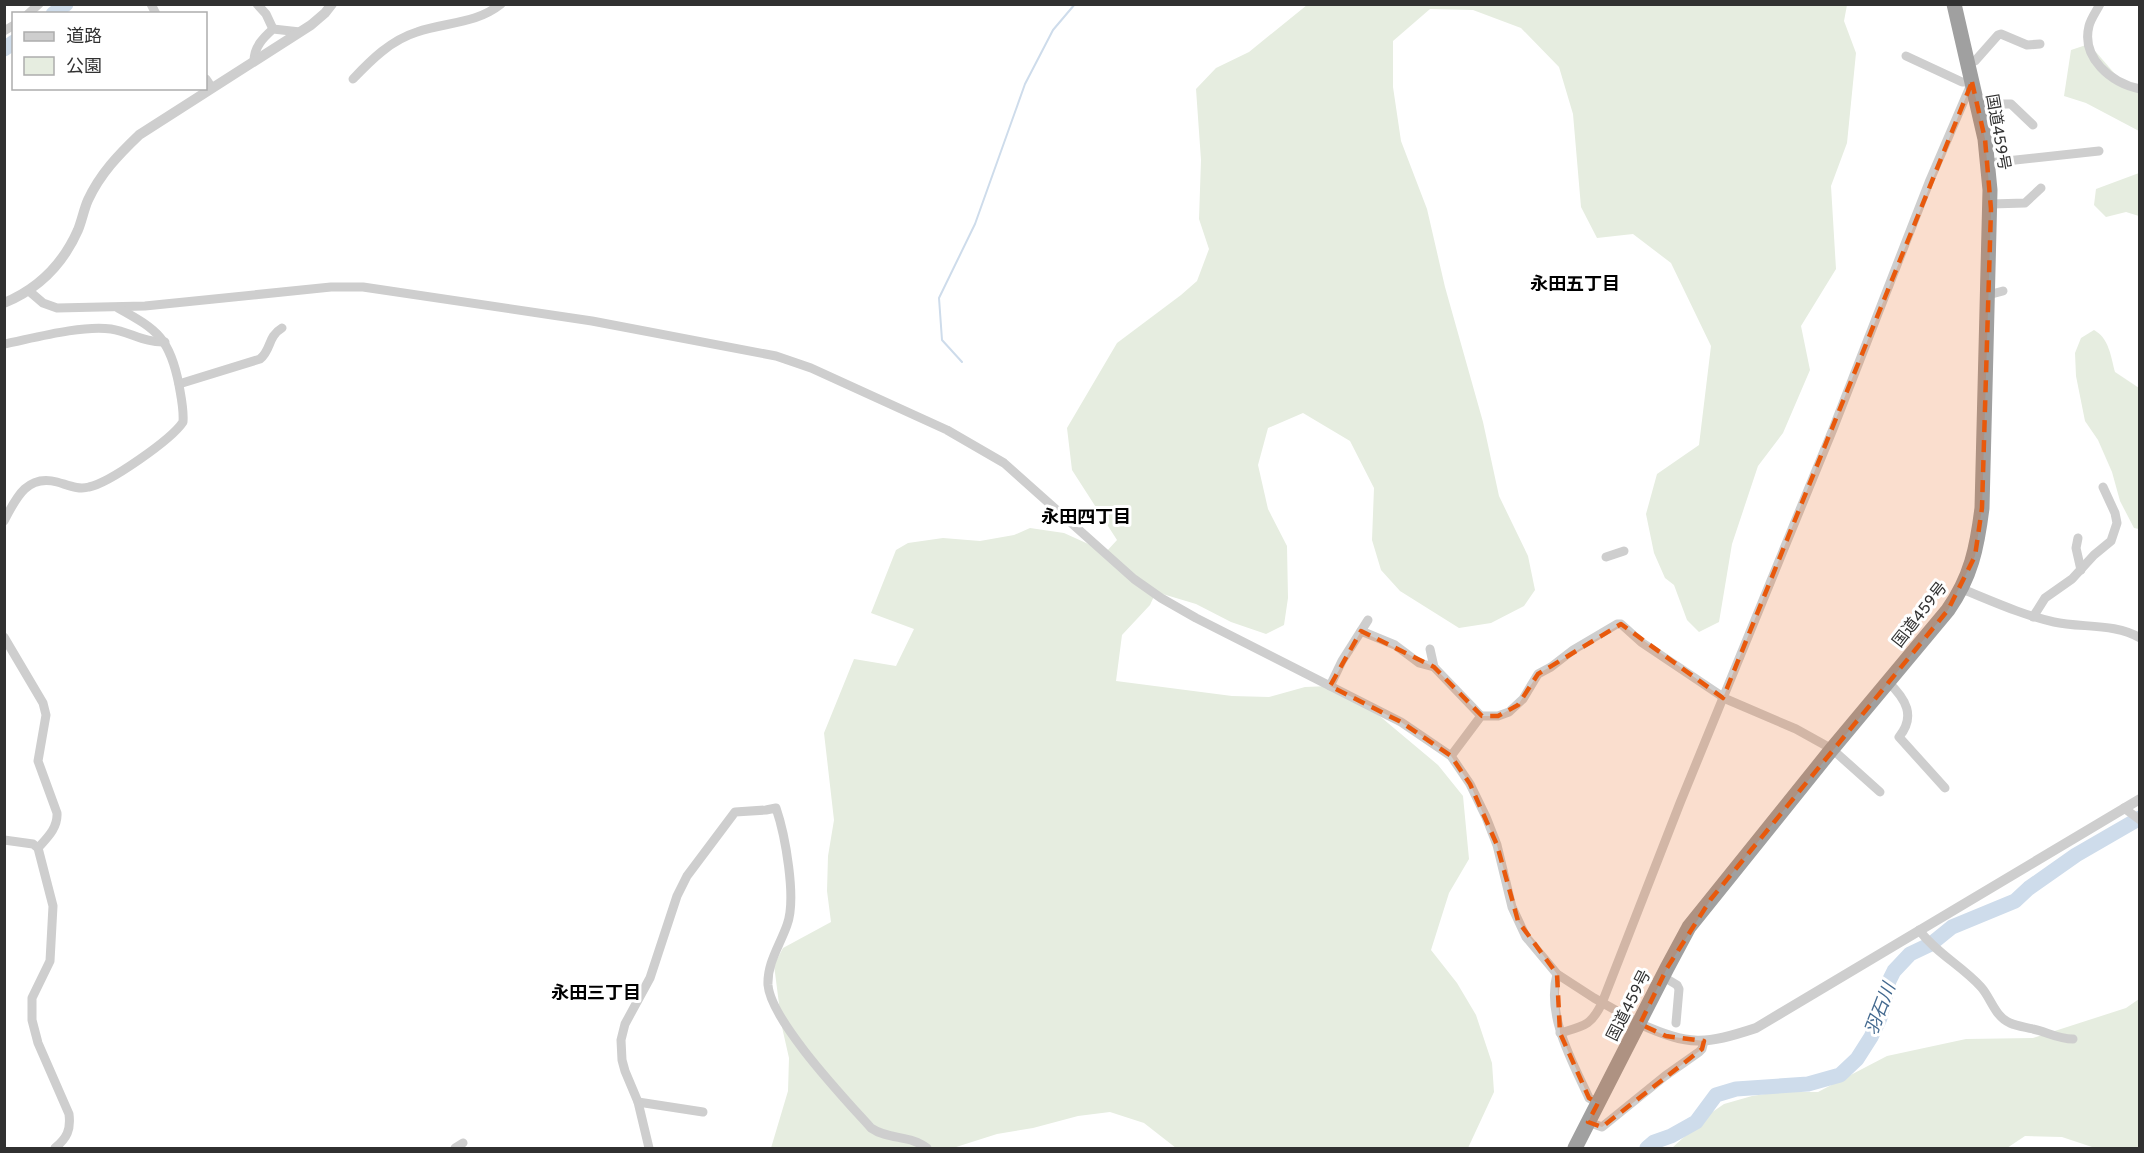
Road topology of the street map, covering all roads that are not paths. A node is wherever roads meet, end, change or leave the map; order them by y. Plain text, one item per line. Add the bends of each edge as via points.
1 (257, 4) edge
2 (332, 4) edge
3 (501, 4) edge
4 (1954, 4) edge
5 (2100, 4) edge
6 (273, 29) junction
7 (300, 32) junction
8 (2040, 44) dead end
9 (1906, 56) dead end
10 (254, 61) junction
11 (1968, 63) junction
12 (352, 79) dead end
13 (1972, 82) junction
14 (209, 83) edge
15 (2139, 89) edge
16 (200, 90) edge
17 (1979, 113) junction
18 (2033, 125) dead end
19 (2099, 151) dead end
20 (1988, 163) junction
21 (2041, 188) dead end
22 (1991, 204) junction
23 (29, 291) junction
24 (4, 303) edge
25 (116, 306) junction
26 (282, 328) dead end
27 (165, 342) junction
28 (4, 344) edge
29 (179, 384) junction
30 (2103, 487) dead end
31 (4, 521) edge
32 (2078, 538) dead end
33 (1624, 551) dead end
34 (1606, 557) dead end
35 (2081, 570) junction
36 (1962, 589) junction
37 (2033, 617) junction
38 (1368, 620) dead end
39 (1361, 631) junction
40 (2137, 634) edge
41 (4, 637) edge
42 (1430, 649) dead end
43 (1434, 668) junction
44 (1888, 682) junction
45 (1330, 686) junction
46 (1723, 697) junction
47 (1481, 716) junction
48 (1832, 750) junction
49 (1451, 756) junction
50 (1945, 789) dead end
51 (1880, 792) dead end
52 (2139, 799) edge
53 (2124, 808) junction
54 (2138, 819) edge
55 (4, 840) edge
56 (38, 848) junction
57 (1918, 930) junction
58 (1557, 974) junction
59 (1662, 976) junction
60 (1602, 1003) junction
61 (1640, 1023) junction
62 (1676, 1023) dead end
63 (1560, 1033) junction
64 (2073, 1039) dead end
65 (1704, 1041) junction
66 (638, 1102) junction
67 (1598, 1103) junction
68 (703, 1112) dead end
69 (1588, 1122) junction
70 (55, 1149) edge
71 (649, 1149) edge
72 (927, 1149) edge
73 (1575, 1149) edge

1 - 6 street
2 - 7 street
3 - 12 street via 475,20 398,40
4 - 11 highway, 国道459号
5 - 15 street via 2088,30 2094,60 2113,78
6 - 7 street
6 - 10 street via 255,51
7 - 10 street
8 - 11 street via 2027,45 2001,34 1975,61
9 - 13 street via 1962,82
10 - 14 street
11 - 13 highway, 国道459号
13 - 17 highway, 国道459号
13 - 46 street
16 - 23 street via 119,154 88,200 72,244 46,278
17 - 18 street via 1999,104 2011,104
17 - 20 highway, 国道459号
19 - 20 street
20 - 22 highway, 国道459号
21 - 22 street via 2025,202
22 - 36 highway, 国道459号 via 1995,293 1982,508 1975,556
23 - 24 street
23 - 25 street via 57,308
25 - 27 street
25 - 45 street via 363,287 592,321 776,356 947,430 1004,463 1134,579 1196,618
26 - 29 street via 272,335 266,354 260,359
27 - 28 street via 110,329 70,331
27 - 29 street
29 - 31 street via 183,422 174,434 97,485 82,488 36,481 15,500
30 - 35 street via 2115,513 2115,533
32 - 35 street
33 - 34 street
35 - 37 street via 2045,598
36 - 37 street
36 - 44 highway, 国道459号
37 - 40 street
38 - 39 street
39 - 43 street
39 - 45 street
41 - 56 street via 42,698 46,715 38,761 57,820
42 - 43 street
43 - 47 street
44 - 48 highway, 国道459号
44 - 50 street via 1898,691 1909,717 1899,737
45 - 49 street via 1401,722
46 - 47 street via 1617,624 1538,674 1523,699 1509,712
46 - 48 street via 1796,729
46 - 60 street
47 - 49 street
48 - 51 street
48 - 59 highway, 国道459号 via 1696,918
49 - 58 street via 1486,817 1518,921 1526,937
52 - 53 street
53 - 54 street
53 - 57 street
55 - 56 street
56 - 70 street via 53,906 50,961 32,998 32,1020 70,1122 68,1135
57 - 64 street via 1982,987 1996,1011 2010,1023
57 - 65 street via 1756,1028
58 - 60 street
58 - 63 street
59 - 61 highway, 国道459号
59 - 62 street via 1679,989
60 - 61 street
60 - 63 street via 1591,1022
61 - 65 street via 1666,1036
61 - 67 highway, 国道459号
63 - 67 street via 1589,1098
65 - 69 street via 1702,1050 1602,1128
66 - 68 street
66 - 71 street
66 - 72 street via 625,1071 621,1040 625,1024 650,978 677,896 687,876 735,812 776,808 788,858 790,909 769,971 773,1006 789,1031 871,1128 915,1141
67 - 69 highway, 国道459号
69 - 73 highway, 国道459号

